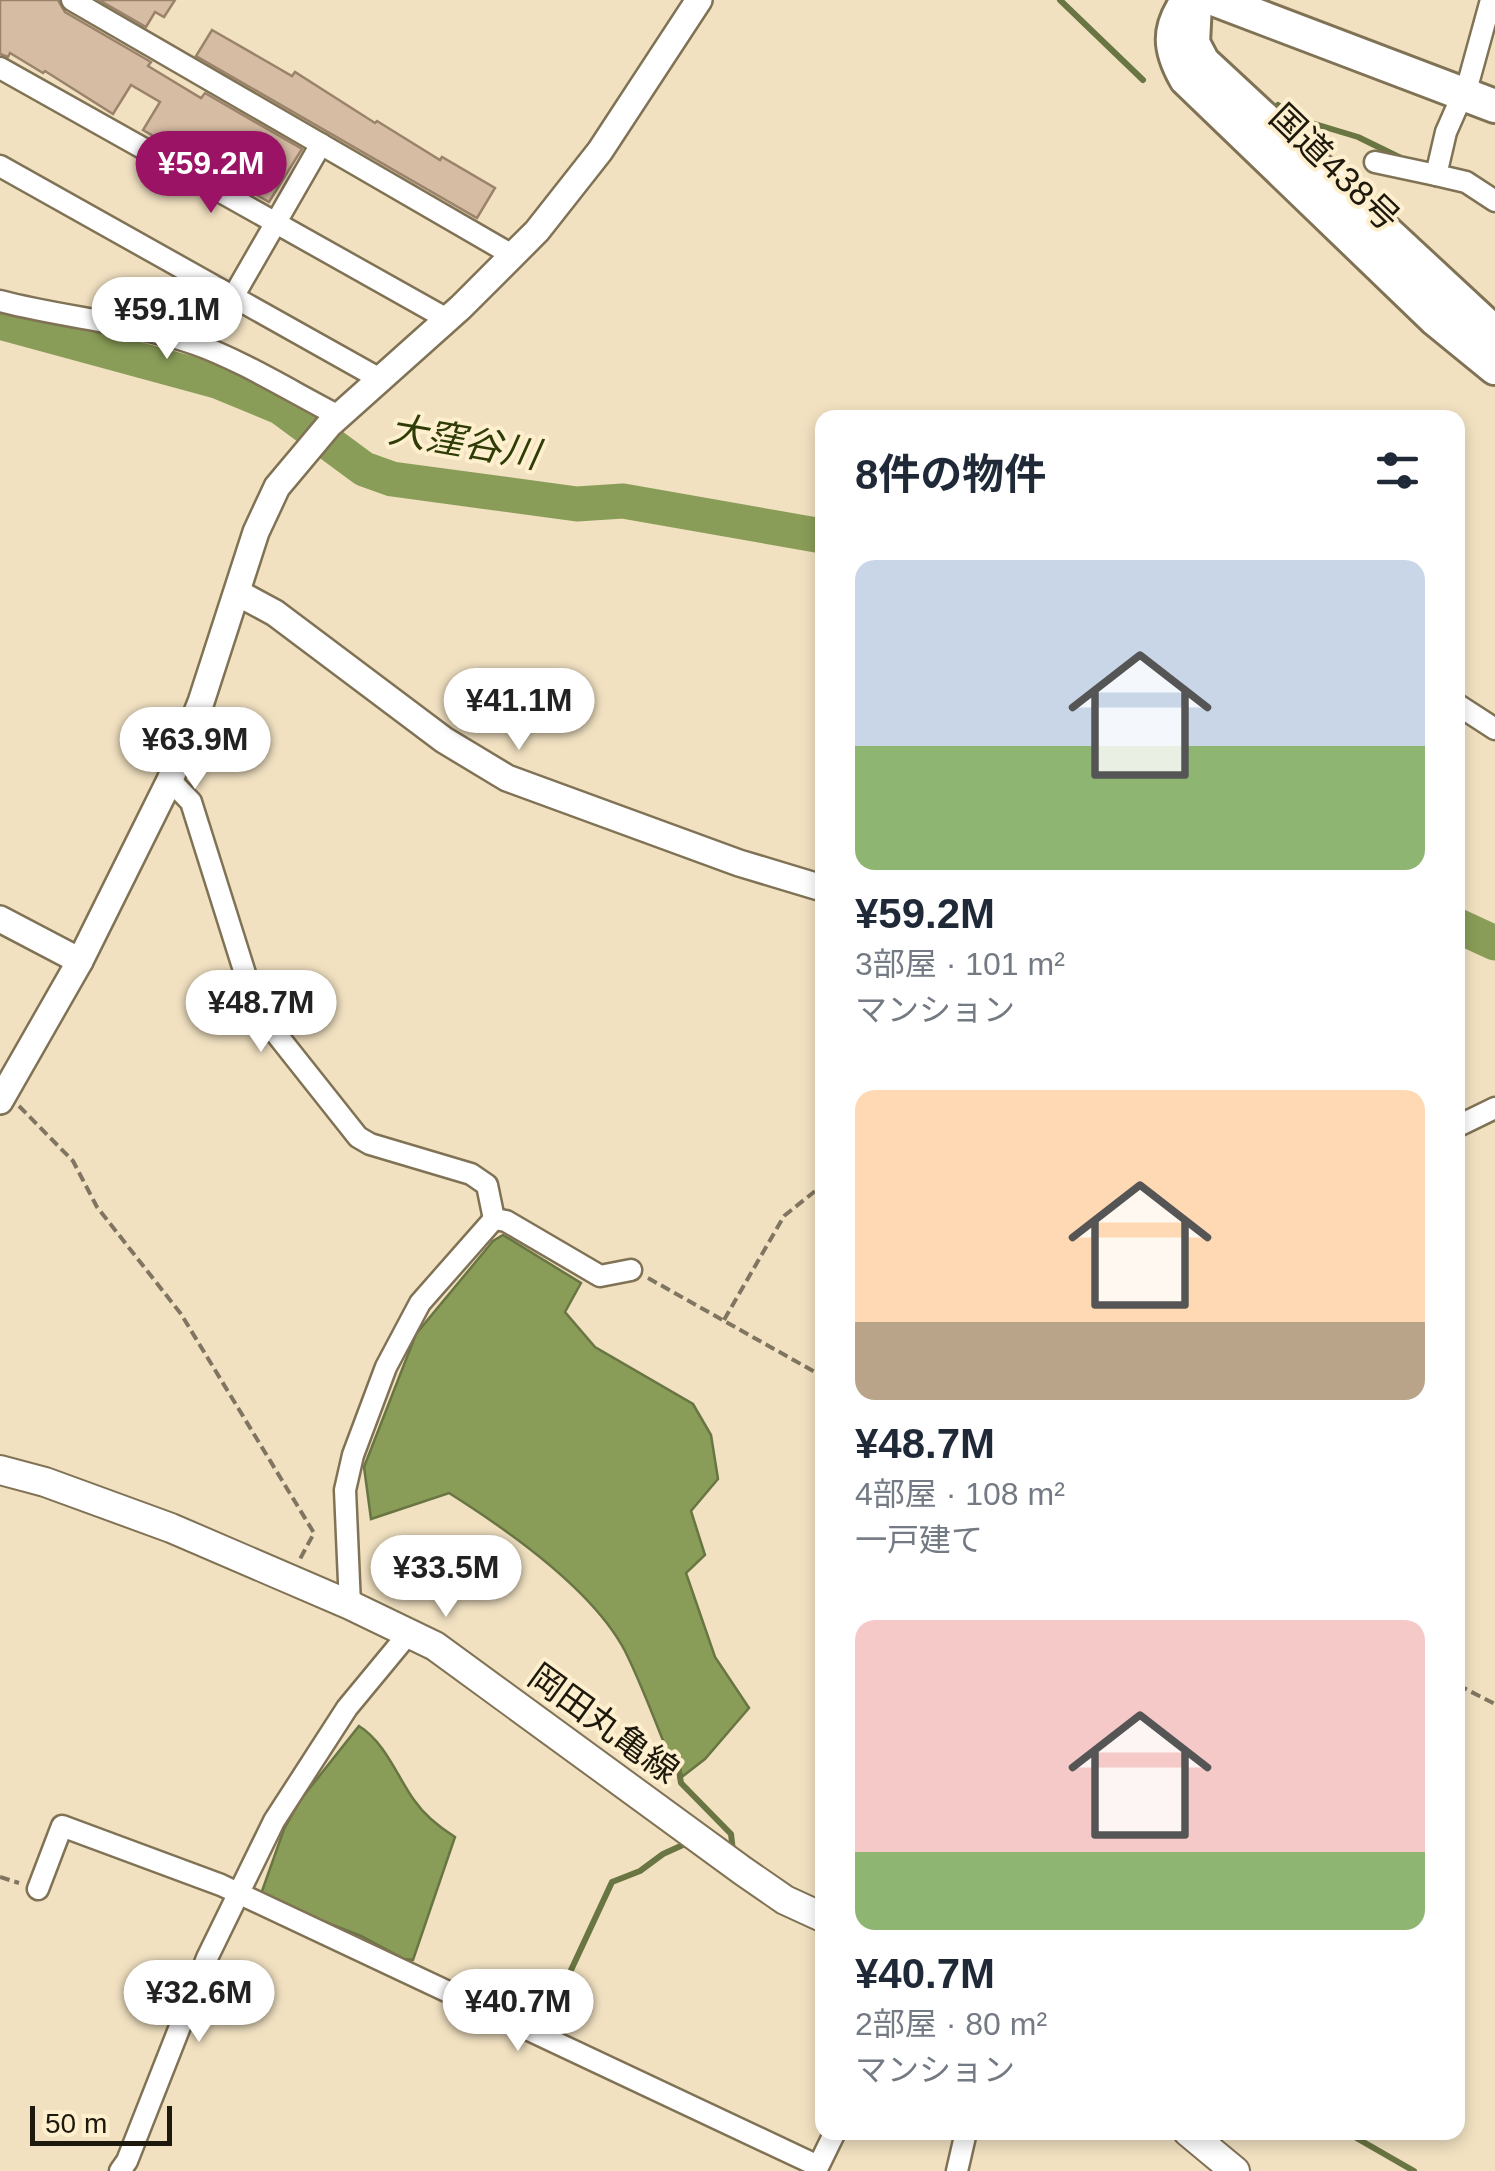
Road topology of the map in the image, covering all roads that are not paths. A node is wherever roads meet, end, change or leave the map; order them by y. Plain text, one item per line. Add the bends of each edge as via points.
1 (72, 0) edge
2 (698, 0) edge
3 (1191, 0) edge
4 (1216, 0) edge
5 (1491, 0) edge
6 (1279, 12) edge
7 (0, 68) edge
8 (1462, 93) junction
9 (1495, 106) edge
10 (322, 144) junction
11 (1375, 162) dead end
12 (0, 166) edge
13 (1437, 171) junction
14 (1495, 201) edge
15 (276, 223) junction
16 (514, 256) junction
17 (233, 297) junction
18 (0, 300) edge
19 (447, 320) junction
20 (1495, 333) edge
21 (1495, 368) edge
22 (380, 379) junction
23 (327, 427) junction
24 (238, 593) junction
25 (1465, 710) edge
26 (1495, 729) edge
27 (170, 780) junction
28 (815, 886) edge
29 (0, 919) edge
30 (80, 961) junction
31 (3, 1096) edge
32 (1495, 1108) edge
33 (1465, 1123) edge
34 (494, 1219) junction
35 (631, 1270) road end
36 (0, 1470) edge
37 (350, 1604) junction
38 (409, 1634) junction
39 (38, 1889) dead end
40 (239, 1895) junction
41 (815, 1913) edge
42 (830, 2140) edge
43 (964, 2140) edge
44 (1197, 2140) edge
45 (817, 2169) edge
46 (120, 2171) edge
47 (957, 2171) edge
48 (1234, 2171) edge

1 - 10 street
2 - 16 street via 600,151
3 - 20 highway, 国道438号 via 1197,18 1193,43 1204,62
3 - 21 highway, 国道438号 via 1178,14 1172,54 1186,79
4 - 6 highway
5 - 8 street
6 - 8 highway
7 - 15 street
8 - 9 highway
8 - 13 street
10 - 15 street
10 - 16 street
11 - 13 street
12 - 17 street
13 - 14 street
15 - 17 street
15 - 19 street
16 - 19 street
17 - 22 street
18 - 23 street via 198,345
19 - 22 street
22 - 23 street
23 - 24 street via 265,510
24 - 27 street
24 - 28 street via 508,778
25 - 26 street
27 - 30 street
27 - 34 street via 191,802 262,1016 358,1137 471,1174 487,1185
29 - 30 street
30 - 31 street
32 - 33 street
34 - 35 street via 600,1276
34 - 37 street via 420,1303 352,1455 346,1490
36 - 37 main road, 岡田丸亀線 via 171,1528
37 - 38 main road, 岡田丸亀線
38 - 40 street via 336,1724 274,1820
38 - 41 main road, 岡田丸亀線 via 435,1646 771,1890
39 - 40 street via 62,1826
40 - 45 street
40 - 46 street
42 - 45 street
43 - 47 street
44 - 48 main road

